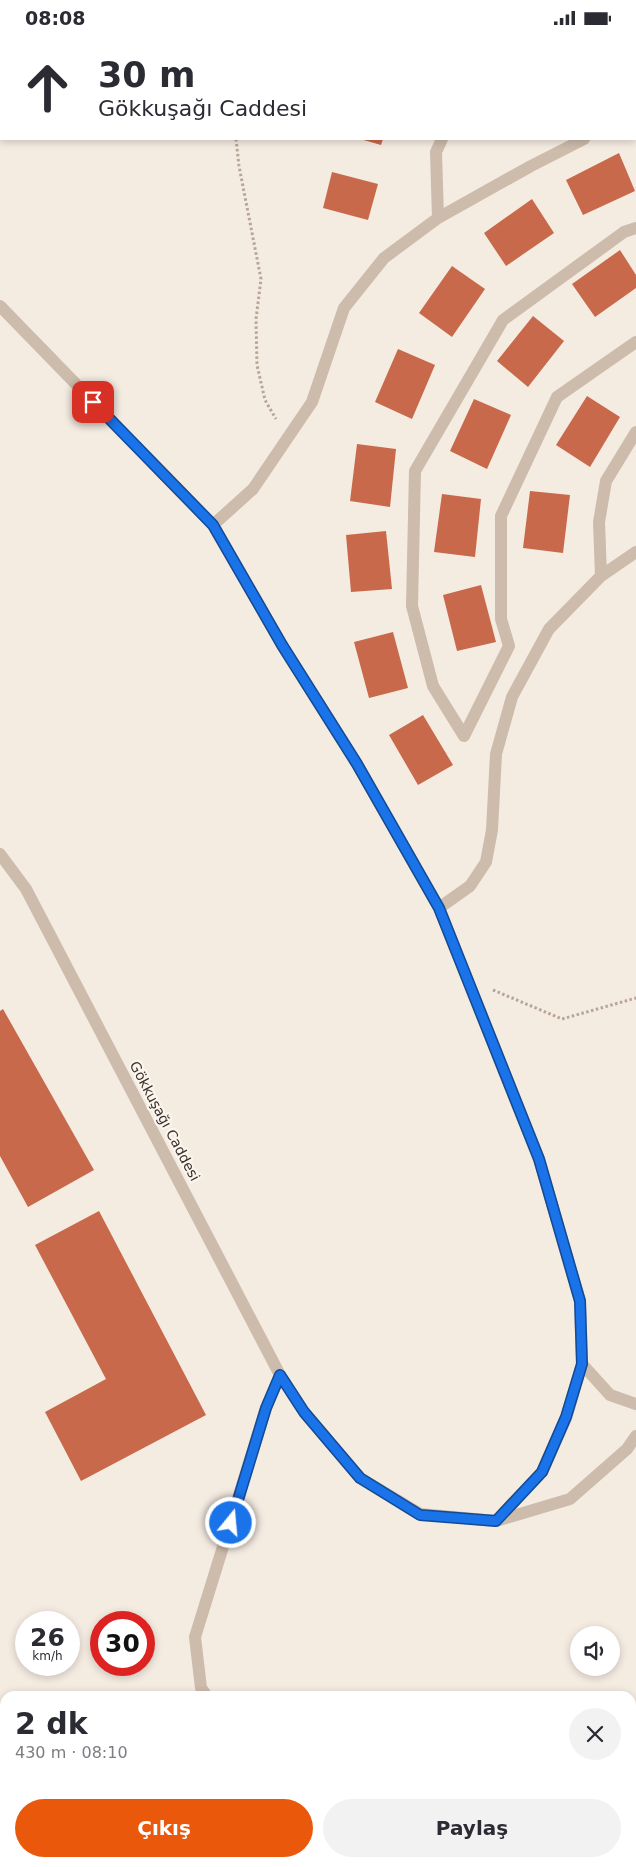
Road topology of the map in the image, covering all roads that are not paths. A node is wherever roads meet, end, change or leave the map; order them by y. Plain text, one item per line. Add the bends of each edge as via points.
1 (442, 140) edge
2 (582, 140) edge
3 (438, 218) junction
4 (636, 228) edge
5 (0, 306) edge
6 (636, 342) edge
7 (636, 432) edge
8 (213, 525) junction
9 (636, 552) edge
10 (601, 576) junction
11 (0, 854) edge
12 (439, 908) junction
13 (582, 1364) junction
14 (280, 1375) junction
15 (636, 1404) edge
16 (636, 1436) edge
17 (496, 1521) junction
18 (203, 1691) edge

1 - 3 street via 436,152
2 - 3 street
3 - 8 street via 384,258 344,309 312,402 253,489
4 - 6 street via 624,232 503,320 415,471 412,607 433,686 464,736 509,646 501,619 501,516 557,397
5 - 8 street
7 - 10 street via 606,481 599,522
8 - 12 street via 282,645 357,764
9 - 10 street
10 - 12 street via 549,629 512,697 496,754 492,830 486,862 470,886
11 - 14 street, Gökkuşağı Caddesi via 26,889
12 - 13 street via 539,1159 580,1301
13 - 15 street via 610,1395
13 - 17 street via 566,1417 542,1472
14 - 17 street, Gökkuşağı Caddesi via 304,1412 360,1478 420,1515
14 - 18 street via 266,1408 195,1637
16 - 17 street via 627,1449 570,1499

